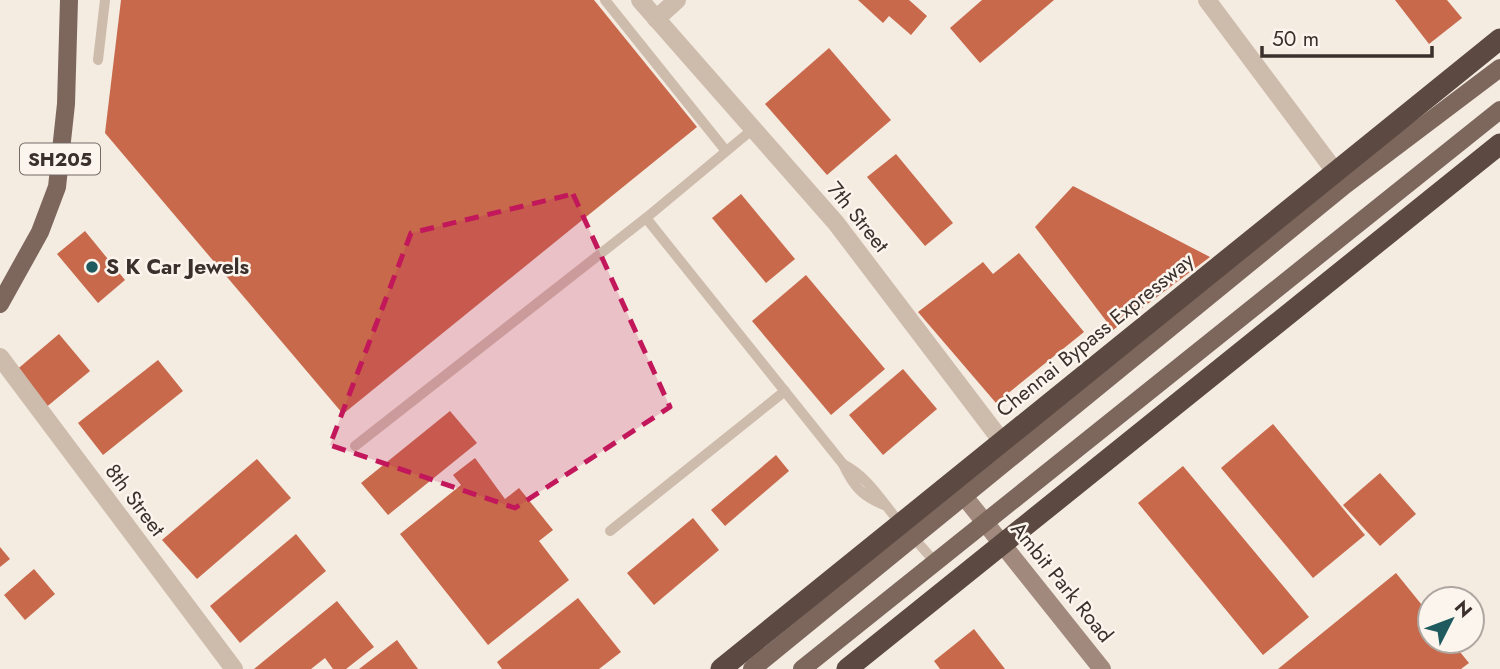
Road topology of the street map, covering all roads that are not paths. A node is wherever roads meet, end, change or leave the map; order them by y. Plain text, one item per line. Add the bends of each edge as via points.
1 (69, 0) edge
2 (105, 0) edge
3 (605, 0) edge
4 (640, 0) edge
5 (677, 0) edge
6 (1207, 0) edge
7 (656, 19) junction
8 (1500, 39) edge
9 (98, 60) dead end
10 (1500, 68) edge
11 (1500, 110) edge
12 (753, 129) junction
13 (1500, 144) edge
14 (726, 151) junction
15 (1345, 185) junction
16 (646, 218) junction
17 (0, 304) edge
18 (0, 358) edge
19 (785, 391) junction
20 (355, 446) dead end
21 (1012, 454) junction
22 (963, 495) junction
23 (986, 524) junction
24 (610, 531) dead end
25 (914, 538) junction
26 (935, 562) junction
27 (234, 669) edge
28 (721, 669) edge
29 (752, 669) edge
30 (802, 669) edge
31 (847, 669) edge
32 (1102, 669) edge

1 - 17 main road, SH205 via 66,104 57,187 40,232
2 - 9 lane
3 - 14 lane
4 - 7 street, 7th Street
5 - 7 street
6 - 15 street
7 - 12 street, 7th Street
8 - 28 highway, Chennai Bypass Expressway, bridge
10 - 15 main road
11 - 23 main road
12 - 14 lane
12 - 21 street, 7th Street via 836,223
13 - 31 highway, bridge
14 - 16 lane
15 - 21 main road
16 - 19 lane
16 - 20 lane
18 - 27 street, 8th Street
19 - 24 lane
19 - 25 lane via 844,464 850,481 864,497 884,505
21 - 22 main road
22 - 23 street, Ambit Park Road
22 - 25 main road
23 - 26 main road
23 - 32 street, Ambit Park Road
25 - 26 lane
25 - 29 main road
26 - 30 main road

